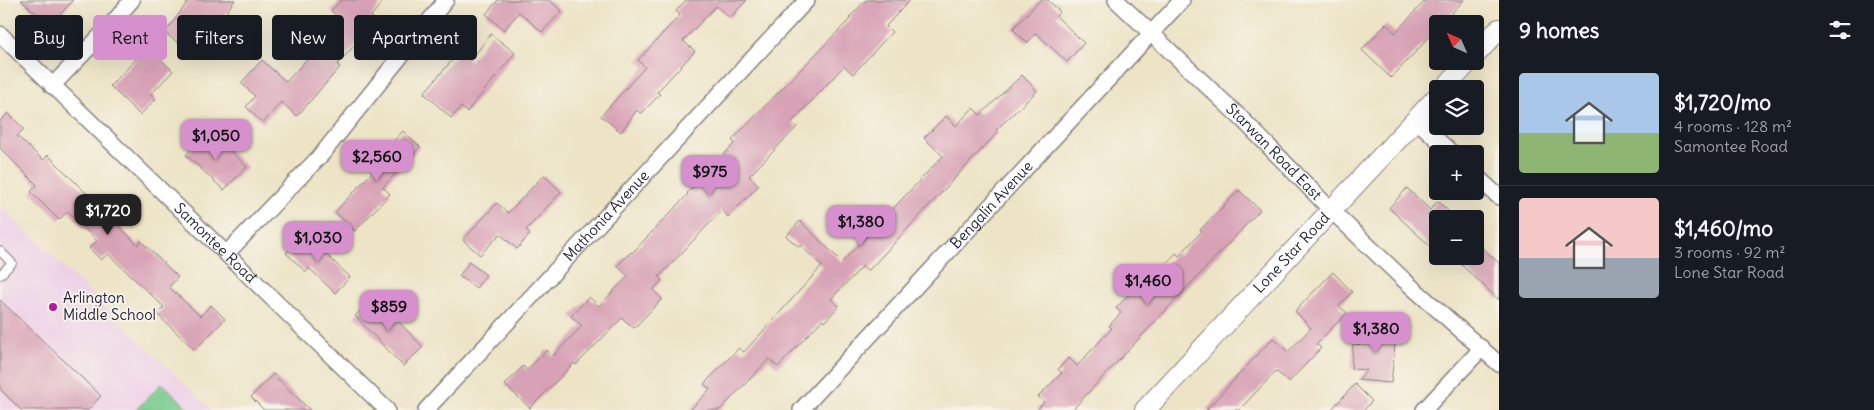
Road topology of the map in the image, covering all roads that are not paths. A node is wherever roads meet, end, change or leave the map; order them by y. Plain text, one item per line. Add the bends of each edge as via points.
1 (132, 0) edge
2 (446, 0) edge
3 (807, 0) edge
4 (1116, 0) edge
5 (1182, 0) edge
6 (1499, 30) edge
7 (1151, 33) junction
8 (0, 34) edge
9 (1484, 46) edge
10 (1462, 70) edge
11 (1452, 80) edge
12 (52, 86) junction
13 (1429, 105) edge
14 (1416, 119) junction
15 (1443, 145) edge
16 (1484, 183) edge
17 (1499, 197) edge
18 (1331, 210) junction
19 (0, 251) edge
20 (226, 253) junction
21 (0, 275) edge
22 (1482, 348) junction
23 (1499, 364) edge
24 (387, 410) edge
25 (426, 410) edge
26 (801, 410) edge
27 (1145, 410) edge
28 (1424, 410) edge

1 - 12 street
2 - 20 street via 322,154
3 - 25 street, Mathonia Avenue
4 - 7 street, Starwan Road East
5 - 7 street, Bengalin Avenue
6 - 9 street
7 - 18 street, Starwan Road East
7 - 26 street, Bengalin Avenue
8 - 12 street, Samontee Road
10 - 11 street
12 - 20 street, Samontee Road
13 - 14 street, Lone Star Road
14 - 15 street
14 - 18 street, Lone Star Road
16 - 17 street
18 - 22 street, Starwan Road East
18 - 27 street, Lone Star Road
19 - 21 lane via 12,263
20 - 24 street, Samontee Road
22 - 23 street, Starwan Road East
22 - 28 street

